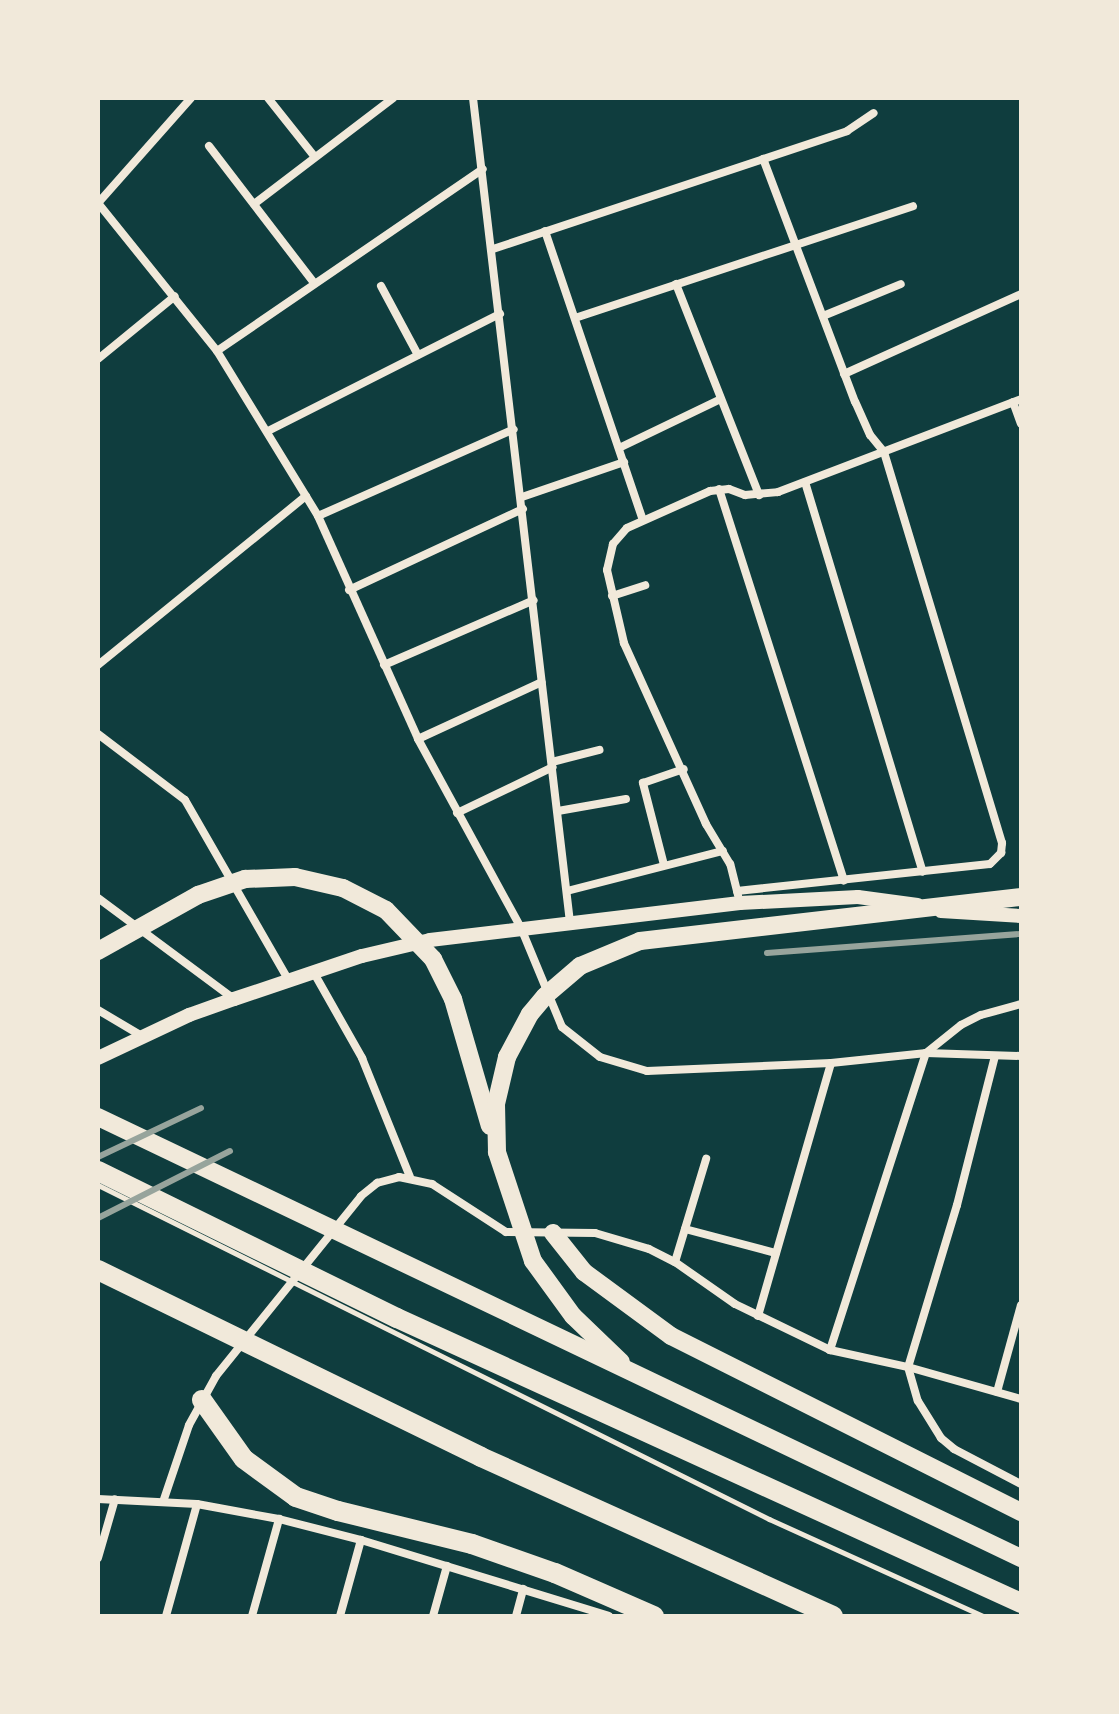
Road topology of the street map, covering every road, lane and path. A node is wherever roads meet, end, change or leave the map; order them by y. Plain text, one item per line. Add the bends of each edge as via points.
1 (191, 98) edge
2 (268, 98) edge
3 (393, 98) edge
4 (473, 98) edge
5 (874, 113) dead end
6 (209, 146) dead end
7 (315, 157) junction
8 (763, 159) junction
9 (483, 169) junction
10 (98, 203) edge
11 (254, 204) junction
12 (913, 206) dead end
13 (545, 231) junction
14 (796, 243) junction
15 (493, 249) junction
16 (314, 283) junction
17 (676, 284) junction
18 (901, 284) dead end
19 (381, 286) dead end
20 (1021, 294) edge
21 (175, 296) junction
22 (500, 314) junction
23 (823, 316) junction
24 (575, 318) junction
25 (217, 351) junction
26 (418, 355) junction
27 (98, 359) edge
28 (844, 374) junction
29 (721, 399) junction
30 (1017, 401) edge
31 (1021, 424) edge
32 (514, 429) junction
33 (268, 431) junction
34 (619, 448) junction
35 (884, 452) junction
36 (624, 462) junction
37 (805, 482) junction
38 (719, 489) junction
39 (759, 495) junction
40 (306, 496) junction
41 (522, 497) junction
42 (523, 509) junction
43 (318, 516) junction
44 (643, 520) junction
45 (645, 585) dead end
46 (349, 590) junction
47 (612, 596) junction
48 (534, 600) junction
49 (98, 665) edge
50 (384, 665) junction
51 (542, 682) junction
52 (98, 734) edge
53 (418, 739) junction
54 (599, 750) dead end
55 (552, 764) junction
56 (684, 769) junction
57 (626, 799) dead end
58 (558, 811) junction
59 (457, 813) junction
60 (723, 851) junction
61 (664, 865) junction
62 (923, 872) junction
63 (844, 881) junction
64 (567, 891) junction
65 (738, 897) junction
66 (1021, 897) edge
67 (98, 898) edge
68 (1021, 916) edge
69 (570, 923) junction
70 (521, 928) junction
71 (98, 951) edge
72 (314, 973) junction
73 (289, 981) junction
74 (234, 999) junction
75 (1021, 1004) edge
76 (98, 1010) edge
77 (142, 1036) junction
78 (926, 1053) junction
79 (995, 1056) junction
80 (1021, 1056) edge
81 (98, 1058) edge
82 (831, 1063) junction
83 (98, 1117) edge
84 (497, 1152) junction
85 (706, 1159) dead end
86 (98, 1171) edge
87 (410, 1177) junction
88 (98, 1185) edge
89 (685, 1229) junction
90 (553, 1233) junction
91 (776, 1253) junction
92 (675, 1262) junction
93 (98, 1270) edge
94 (1021, 1305) edge
95 (758, 1316) junction
96 (830, 1350) junction
97 (908, 1367) junction
98 (638, 1378) junction
99 (997, 1392) junction
100 (1021, 1399) edge
101 (202, 1400) junction
102 (1021, 1484) edge
103 (98, 1499) edge
104 (115, 1499) junction
105 (163, 1502) junction
106 (197, 1504) junction
107 (1021, 1512) edge
108 (279, 1519) junction
109 (361, 1540) junction
110 (98, 1558) edge
111 (1021, 1558) edge
112 (447, 1566) junction
113 (523, 1589) junction
114 (1021, 1603) edge
115 (166, 1616) edge
116 (252, 1616) edge
117 (340, 1616) edge
118 (433, 1616) edge
119 (516, 1616) edge
120 (609, 1616) edge
121 (654, 1616) edge
122 (833, 1616) edge
123 (983, 1616) edge

1 - 10 street
2 - 7 street
3 - 7 street
4 - 9 street
5 - 8 street via 847,131
6 - 11 street
7 - 11 street
8 - 13 street
8 - 14 street
9 - 15 street
9 - 16 street
10 - 21 street
11 - 16 street
12 - 14 street
13 - 15 street
13 - 24 street
14 - 17 street
14 - 23 street
15 - 22 street
16 - 25 street
17 - 24 street
17 - 29 street
18 - 23 street
19 - 26 street
20 - 28 street
21 - 25 street
21 - 27 street
22 - 26 street
22 - 32 street
23 - 28 street
24 - 34 street
25 - 33 street
26 - 33 street
28 - 35 street via 870,435
29 - 34 street
29 - 39 street
30 - 31 street
30 - 35 street
32 - 41 street
32 - 43 street
33 - 40 street
34 - 36 street
35 - 37 street
35 - 62 street via 1002,843 990,864
36 - 41 street
36 - 44 street
37 - 39 street
37 - 62 street
38 - 39 street
38 - 44 street
38 - 63 street
40 - 43 street
40 - 49 street
41 - 42 street
42 - 46 street
42 - 48 street
43 - 46 street
44 - 47 street via 618,535 609,552
45 - 47 street
46 - 50 street
47 - 56 street via 638,680
48 - 50 street
48 - 51 street
50 - 53 street
51 - 53 street
51 - 55 street
52 - 73 street via 185,800
53 - 59 street
54 - 55 street
55 - 58 street
55 - 59 street
56 - 60 street
56 - 61 street via 643,783
57 - 58 street
58 - 64 street
59 - 70 street
60 - 61 street
60 - 65 street
61 - 64 street
62 - 63 street
63 - 65 street
64 - 69 street
65 - 68 main road via 858,897 939,911
65 - 69 main road
66 - 84 highway via 661,937 599,956 545,996 517,1035 500,1080
67 - 74 street
69 - 70 main road
70 - 72 main road via 407,945
70 - 82 street via 562,1027 600,1057 670,1072
71 - 84 highway via 198,895 245,879 307,879 366,898 419,941 444,978
72 - 73 main road
72 - 87 street via 362,1058
73 - 74 main road
74 - 77 main road
75 - 78 street via 971,1020
76 - 77 street
77 - 81 main road
78 - 79 street
78 - 82 street
78 - 96 street
79 - 80 street
79 - 97 street
82 - 91 street
83 - 98 highway
84 - 98 highway via 524,1240 545,1280 573,1316
85 - 89 street
86 - 114 highway via 397,1318
87 - 90 street via 432,1184 506,1232
87 - 101 street via 387,1179 361,1196 233,1353
88 - 123 lane via 769,1519
89 - 91 street
89 - 92 street
90 - 92 street via 621,1239
90 - 107 highway via 584,1272 671,1336
91 - 95 street
92 - 95 street
93 - 122 highway via 495,1463
94 - 99 street
95 - 96 street
96 - 97 street
97 - 99 street
97 - 102 street via 918,1401 941,1438
98 - 111 highway
99 - 100 street
101 - 105 street via 178,1450
101 - 121 highway via 244,1459 296,1497 500,1553
103 - 104 street
104 - 105 street
104 - 110 street
105 - 106 street
106 - 108 street
106 - 115 street
108 - 109 street
108 - 116 street
109 - 112 street
109 - 117 street
112 - 113 street
112 - 118 street
113 - 119 street
113 - 120 street

